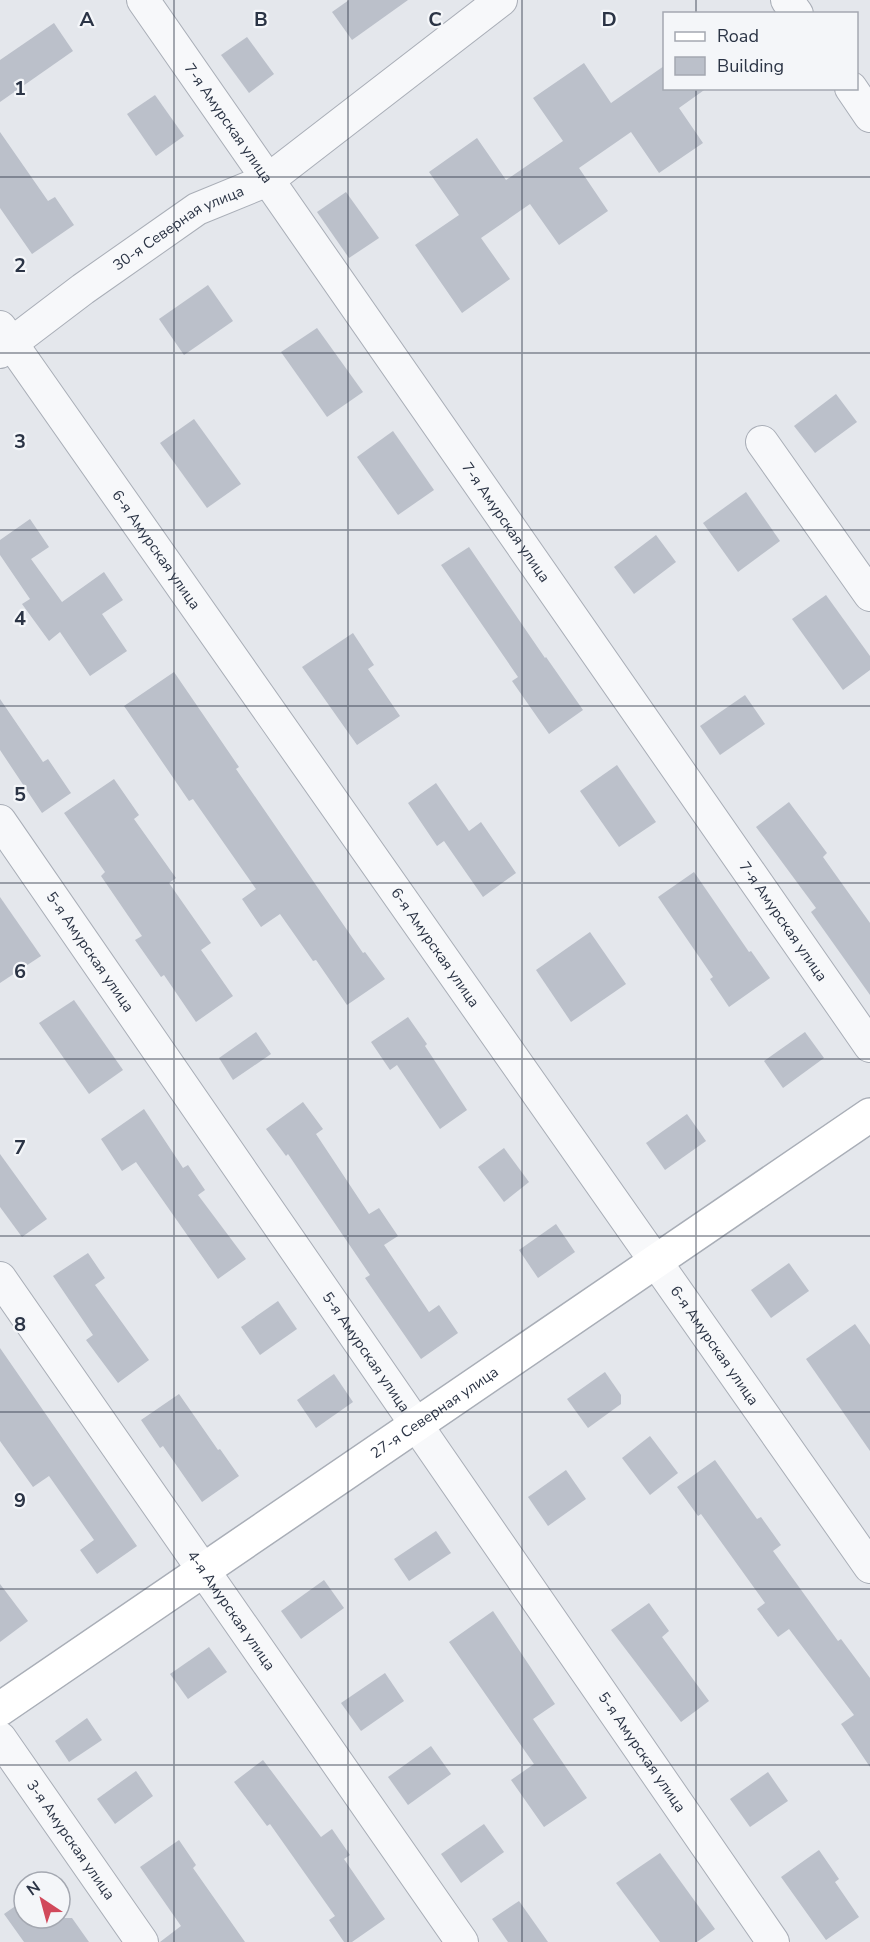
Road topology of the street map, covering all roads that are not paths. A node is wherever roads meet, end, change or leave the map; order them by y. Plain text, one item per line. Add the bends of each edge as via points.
1 (143, 0) edge
2 (489, 4) edge
3 (851, 90) edge
4 (870, 116) edge
5 (268, 180) junction
6 (4, 341) edge
7 (762, 442) dead end
8 (870, 595) edge
9 (0, 821) edge
10 (870, 1046) edge
11 (870, 1115) edge
12 (655, 1262) junction
13 (0, 1278) edge
14 (417, 1424) junction
15 (870, 1567) edge
16 (204, 1569) junction
17 (0, 1709) edge
18 (0, 1738) edge
19 (142, 1942) edge
20 (462, 1942) edge
21 (773, 1942) edge

1 - 5 street, 7-я Амурская улица
2 - 5 street, 30-я Северная улица
3 - 4 street
5 - 6 street, 30-я Северная улица via 197,209
5 - 10 street, 7-я Амурская улица
6 - 12 street, 6-я Амурская улица
7 - 8 street
9 - 14 street, 5-я Амурская улица
11 - 12 street, 27-я Северная улица
12 - 14 street, 27-я Северная улица
12 - 15 street, 6-я Амурская улица
13 - 16 street, 4-я Амурская улица
14 - 16 street, 27-я Северная улица
14 - 21 street, 5-я Амурская улица
16 - 17 street, 27-я Северная улица
16 - 20 street, 4-я Амурская улица
18 - 19 street, 3-я Амурская улица

